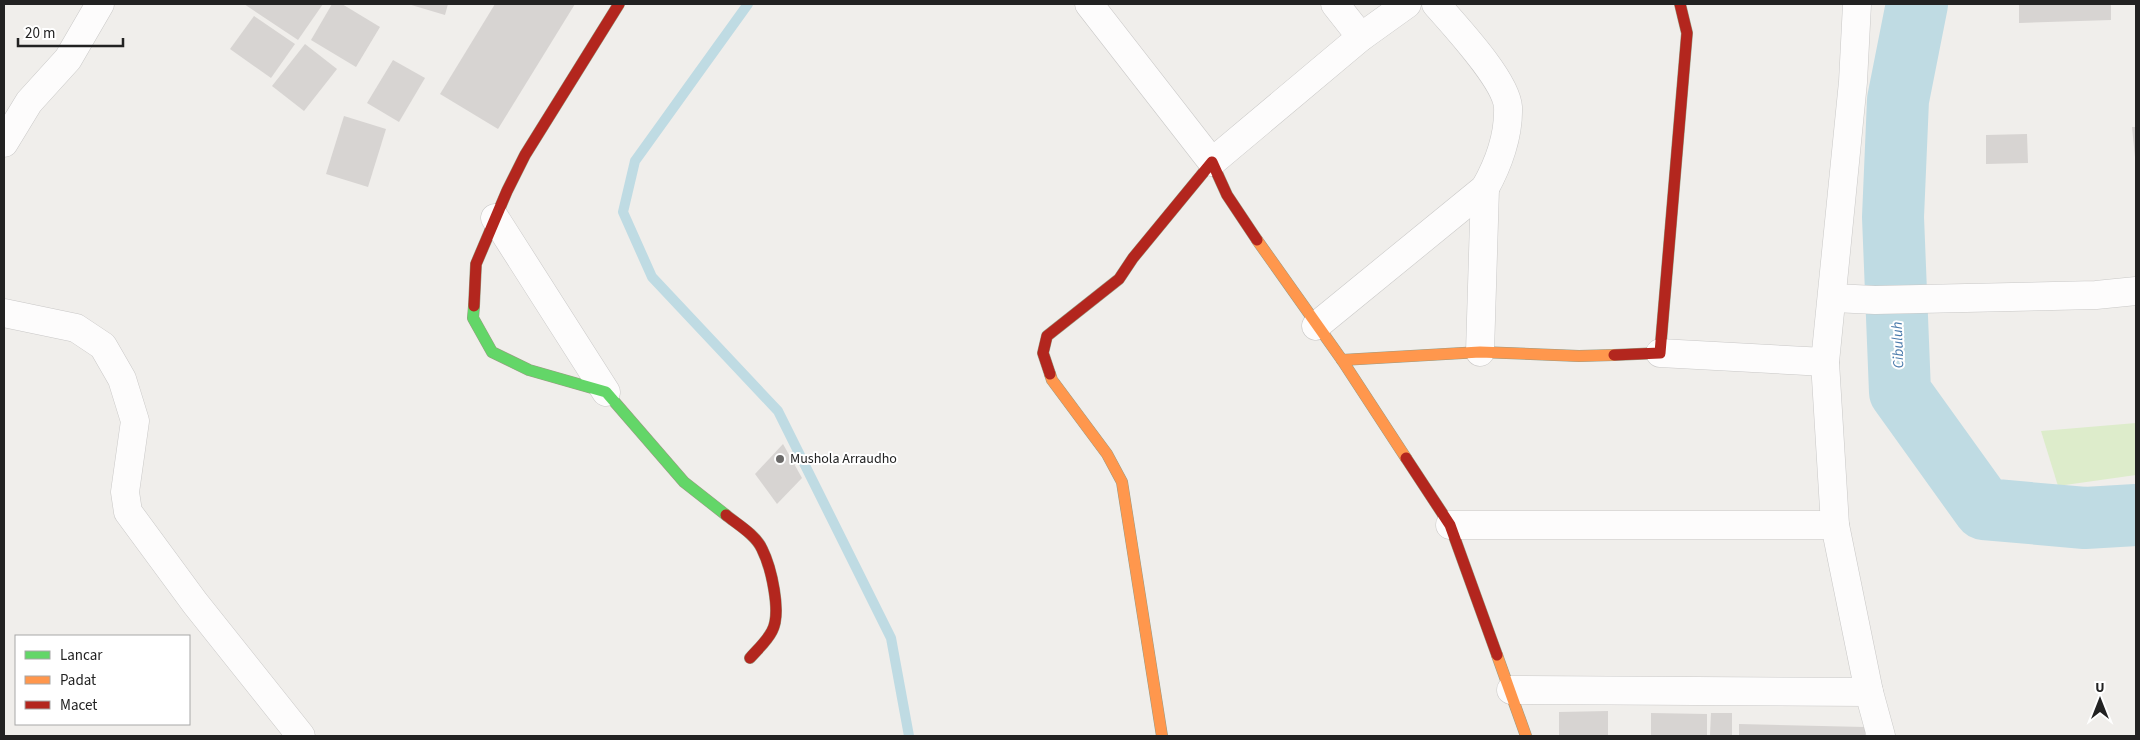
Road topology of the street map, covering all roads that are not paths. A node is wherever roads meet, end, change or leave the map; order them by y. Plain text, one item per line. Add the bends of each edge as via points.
1 (100, 4) edge
2 (619, 4) edge
3 (1089, 4) edge
4 (1335, 4) edge
5 (1407, 4) edge
6 (1436, 4) edge
7 (1680, 4) edge
8 (1857, 4) edge
9 (1361, 37) junction
10 (4, 143) edge
11 (1212, 162) junction
12 (1485, 188) junction
13 (495, 218) junction
14 (2136, 290) edge
15 (1834, 298) junction
16 (4, 313) edge
17 (1316, 326) junction
18 (1480, 352) junction
19 (1660, 353) junction
20 (1342, 360) junction
21 (1826, 362) junction
22 (606, 392) junction
23 (1450, 525) junction
24 (1835, 525) junction
25 (750, 658) dead end
26 (1511, 690) junction
27 (1869, 692) junction
28 (301, 736) edge
29 (1162, 736) edge
30 (1526, 736) edge
31 (1881, 736) edge

1 - 10 street via 68,59 29,102
2 - 13 street via 525,155
3 - 11 street
4 - 9 street
5 - 9 street
6 - 12 street via 1498,80 1508,106 1499,159
7 - 19 street via 1687,33
8 - 15 street
9 - 11 street
11 - 17 street via 1228,195
11 - 29 street via 1119,279 1048,336 1043,353 1052,380 1106,454 1122,482
12 - 17 street
12 - 18 street
13 - 22 street
13 - 22 street via 476,264 473,318 492,352 529,370
14 - 15 street via 2096,295
15 - 21 street
16 - 28 street via 76,328 103,346 122,379 135,421 125,492 128,512 195,603
17 - 20 street
18 - 19 street via 1580,356
18 - 20 street
19 - 21 street
20 - 23 street
21 - 24 street
22 - 25 street via 684,482 745,530 762,548 776,598 776,616 772,632
23 - 24 street
23 - 26 street
24 - 27 street
26 - 27 street
26 - 30 street
27 - 31 street

